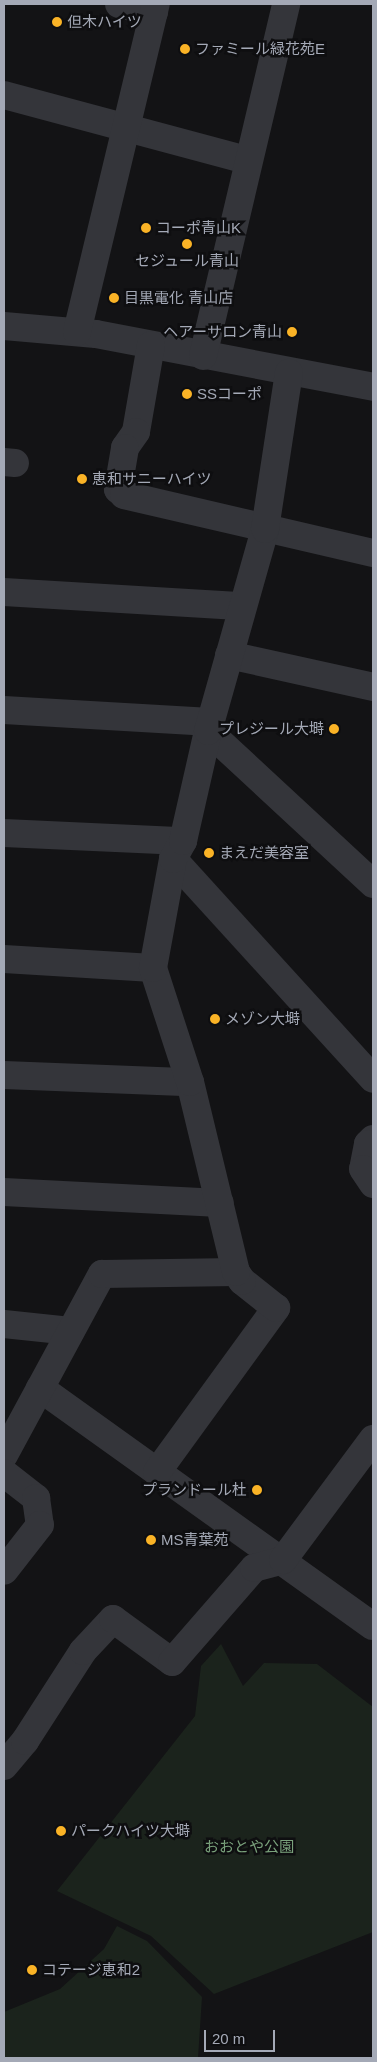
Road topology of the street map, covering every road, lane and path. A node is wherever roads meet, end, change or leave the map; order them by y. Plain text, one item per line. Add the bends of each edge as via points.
1 (118, 4) edge
2 (286, 4) edge
3 (155, 8) edge
4 (4, 95) edge
5 (124, 129) junction
6 (247, 160) junction
7 (4, 326) edge
8 (77, 332) junction
9 (151, 345) junction
10 (203, 356) junction
11 (289, 373) junction
12 (373, 387) edge
13 (265, 529) junction
14 (373, 553) edge
15 (4, 592) edge
16 (243, 606) junction
17 (229, 655) junction
18 (373, 688) edge
19 (4, 710) edge
20 (209, 727) junction
21 (4, 833) edge
22 (178, 850) junction
23 (373, 884) edge
24 (4, 959) edge
25 (153, 968) junction
26 (4, 1076) edge
27 (373, 1080) edge
28 (190, 1082) junction
29 (373, 1139) edge
30 (373, 1184) edge
31 (4, 1192) edge
32 (220, 1203) junction
33 (236, 1272) junction
34 (4, 1324) edge
35 (71, 1331) junction
36 (40, 1388) junction
37 (373, 1439) edge
38 (5, 1450) edge
39 (157, 1472) junction
40 (4, 1474) edge
41 (283, 1560) junction
42 (4, 1571) edge
43 (373, 1626) edge
44 (4, 1766) edge

1 - 3 street
2 - 6 street
3 - 5 street
4 - 5 street
5 - 6 street
5 - 8 street
6 - 10 street
7 - 8 street
8 - 9 street
9 - 10 street
9 - 13 street via 136,432 125,448 118,489 124,495
10 - 11 street
11 - 12 street
11 - 13 street
13 - 14 street
13 - 16 street
15 - 16 street
16 - 17 street
17 - 18 street
17 - 20 street
19 - 20 street
20 - 22 street
20 - 23 street
21 - 22 street
22 - 25 street
22 - 27 street
24 - 25 street
25 - 28 street
26 - 28 street
28 - 32 street
29 - 30 street via 368,1144 363,1169
31 - 32 street
32 - 33 street
33 - 35 street via 102,1274
33 - 39 street via 242,1281 276,1308
34 - 35 street
35 - 36 street
36 - 38 street
36 - 39 street
37 - 41 street
39 - 41 street
40 - 42 street via 36,1498 40,1526
41 - 43 street
41 - 44 street via 254,1568 172,1662 113,1619 83,1652 25,1741

